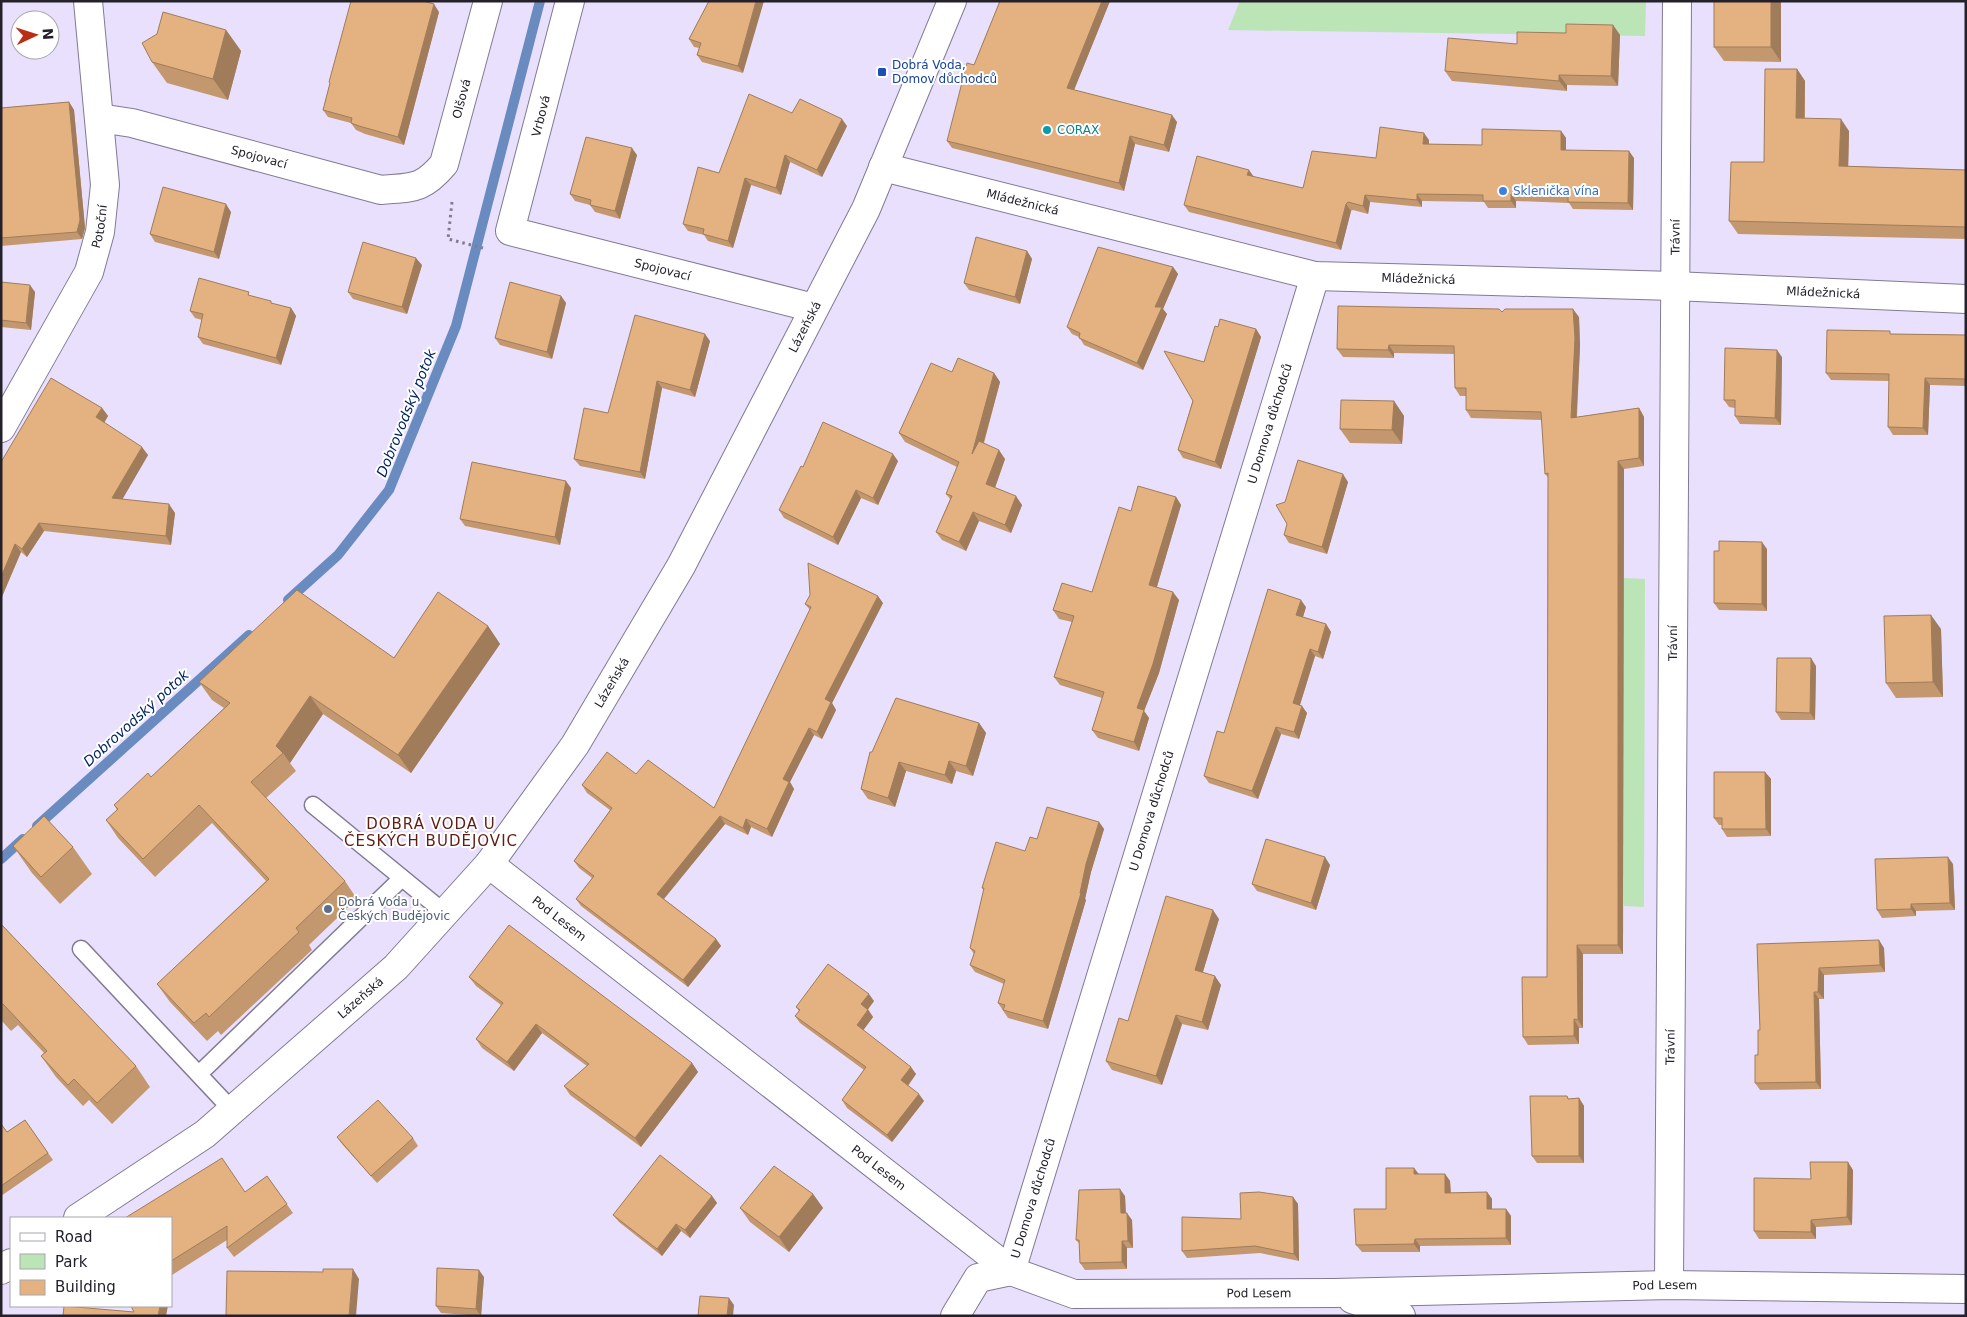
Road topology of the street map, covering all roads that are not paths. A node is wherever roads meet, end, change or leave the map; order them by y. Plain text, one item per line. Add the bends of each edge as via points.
1 (88, 1) edge
2 (488, 1) edge
3 (570, 1) edge
4 (952, 1) edge
5 (1677, 1) edge
6 (99, 118) junction
7 (883, 168) junction
8 (428, 181) joint
9 (510, 230) joint
10 (1315, 276) junction
11 (1674, 286) junction
12 (1966, 299) edge
13 (814, 308) junction
14 (1, 428) edge
15 (313, 805) dead end
16 (489, 864) junction
17 (402, 878) junction
18 (444, 913) junction
19 (81, 949) dead end
20 (198, 1074) junction
21 (232, 1110) junction
22 (80, 1217) edge
23 (1011, 1271) junction
24 (1669, 1285) junction
25 (1966, 1289) edge
26 (1334, 1293) junction
27 (955, 1316) edge
28 (1401, 1316) edge

1 - 6 street, Potoční
2 - 8 street, Olšová via 444,164
3 - 9 street, Vrbová
4 - 7 street, Lázeňská
5 - 11 street, Trávní
6 - 8 street, Spojovací via 132,123 381,190
6 - 14 street, Potoční via 105,185 100,232 89,272
7 - 10 street, Mládežnická
7 - 13 street, Lázeňská via 866,209
9 - 13 street, Spojovací
10 - 11 street, Mládežnická
10 - 23 street, U Domova důchodců
11 - 12 street, Mládežnická
11 - 24 street, Trávní
13 - 16 street, Lázeňská via 681,566 575,746
15 - 17 lane
16 - 18 street, Lázeňská
16 - 23 street, Pod Lesem
17 - 18 lane
17 - 20 lane
18 - 21 street, Lázeňská via 396,967
19 - 20 lane
20 - 21 lane
21 - 22 street, Lázeňská via 204,1134
23 - 26 street, Pod Lesem via 1074,1294
23 - 27 street, U Domova důchodců via 978,1278
24 - 25 street, Pod Lesem
24 - 26 street, Pod Lesem
26 - 28 street, Pod Lesem

